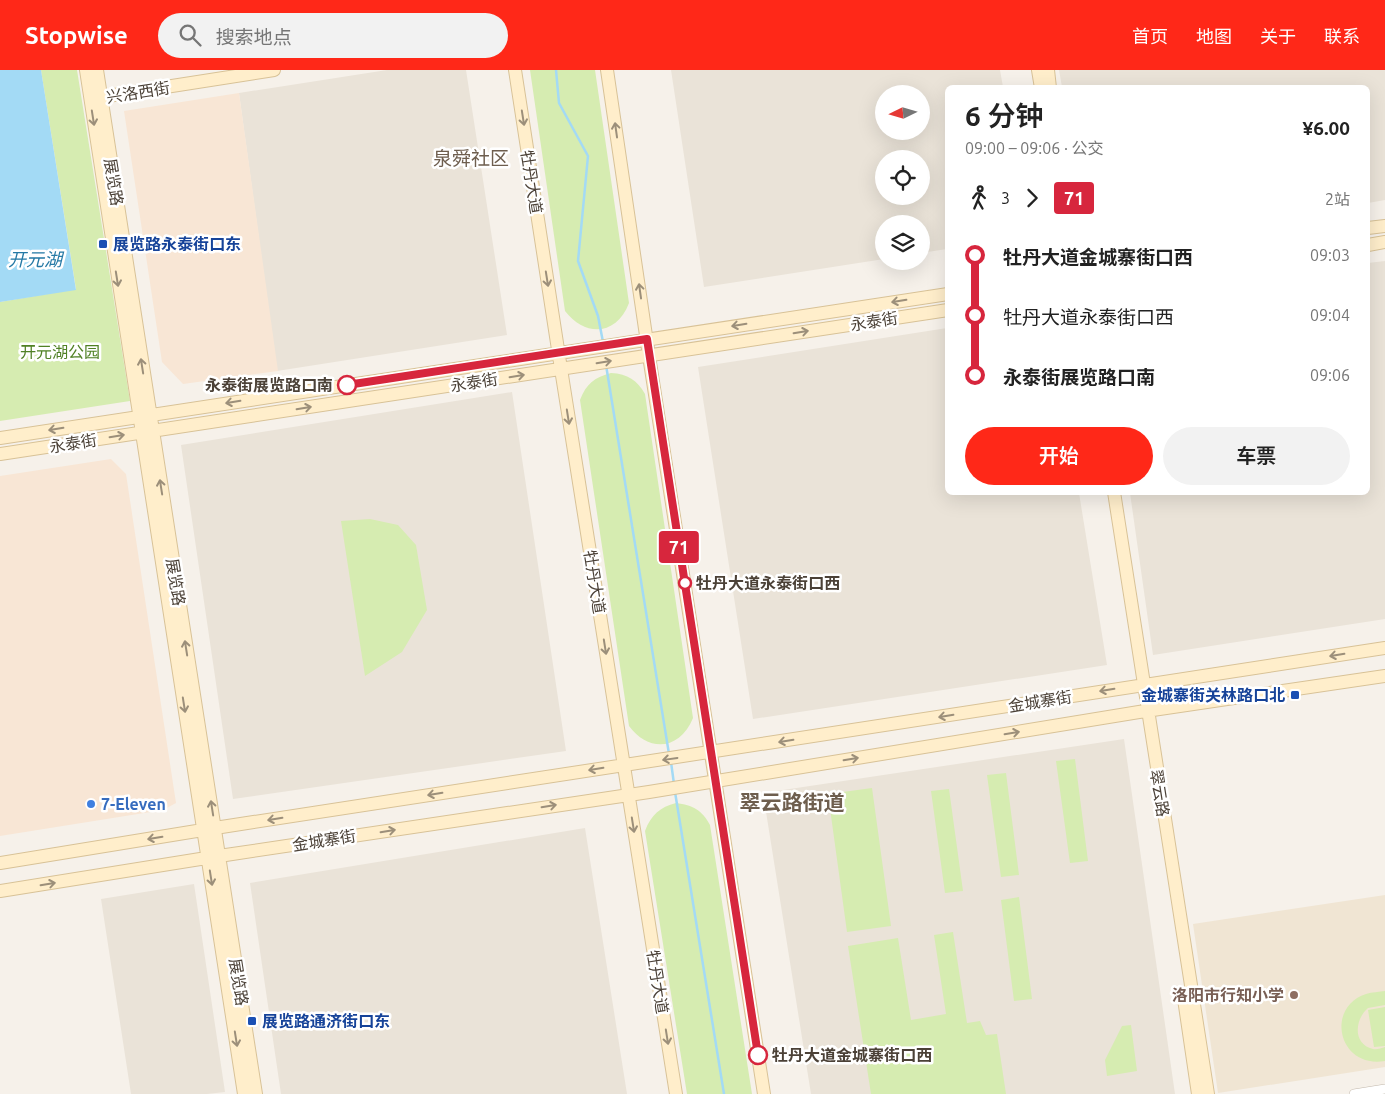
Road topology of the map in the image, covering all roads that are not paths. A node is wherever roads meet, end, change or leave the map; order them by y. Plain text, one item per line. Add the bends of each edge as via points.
1 (86, 70) edge
2 (97, 70) edge
3 (226, 70) edge
4 (274, 70) edge
5 (515, 70) edge
6 (607, 70) edge
7 (1038, 70) edge
8 (1048, 70) edge
9 (1040, 85) edge
10 (1050, 85) edge
11 (95, 94) junction
12 (1385, 226) edge
13 (1370, 228) edge
14 (1385, 242) edge
15 (1370, 245) edge
16 (945, 294) edge
17 (945, 310) edge
18 (647, 339) junction
19 (558, 353) junction
20 (649, 356) junction
21 (561, 369) junction
22 (144, 415) junction
23 (146, 431) junction
24 (0, 438) edge
25 (0, 454) edge
26 (1107, 495) edge
27 (1114, 495) edge
28 (1385, 648) edge
29 (1385, 676) edge
30 (1139, 685) junction
31 (1143, 712) junction
32 (711, 752) junction
33 (624, 765) junction
34 (715, 781) junction
35 (628, 794) junction
36 (209, 829) junction
37 (213, 857) junction
38 (0, 863) edge
39 (0, 891) edge
40 (1385, 1089) edge
41 (244, 1094) edge
42 (256, 1094) edge
43 (676, 1094) edge
44 (764, 1094) edge
45 (1198, 1094) edge
46 (1208, 1094) edge
47 (1354, 1094) edge

1 - 11 main road, 展览路
2 - 11 main road, 展览路
3 - 11 main road, 兴洛西街
4 - 11 main road, 兴洛西街
5 -> 19 main road, 牡丹大道
18 -> 6 main road
7 - 9 main road
8 - 10 main road
11 - 22 main road, 展览路
12 - 13 main road
14 - 15 main road
16 -> 18 main road, 永泰街
20 -> 17 main road, 永泰街
18 - 19 main road, 永泰街
18 - 20 main road
19 - 21 main road, 牡丹大道
19 -> 22 main road, 永泰街
21 -> 20 main road, 永泰街
20 - 32 main road
23 -> 21 main road, 永泰街
21 -> 33 main road, 牡丹大道
22 - 23 main road, 展览路
22 -> 24 main road, 永泰街
25 -> 23 main road, 永泰街
23 - 36 main road, 展览路
26 - 30 main road, 翠云路
27 - 30 main road, 翠云路
28 -> 30 main road, 金城寨街
29 - 31 main road, 金城寨街
30 - 31 main road, 翠云路
30 -> 32 main road, 金城寨街
34 -> 31 main road, 金城寨街
31 - 45 main road, 翠云路
31 - 46 main road, 翠云路
32 -> 33 main road, 金城寨街
32 - 34 main road
33 - 35 main road, 牡丹大道
33 -> 36 main road, 金城寨街
34 - 35 main road, 金城寨街
34 - 44 main road
37 -> 35 main road, 金城寨街
35 -> 43 main road, 牡丹大道
36 - 37 main road, 展览路
36 -> 38 main road, 金城寨街
39 -> 37 main road, 金城寨街
37 -> 41 main road, 展览路
37 - 42 main road, 展览路
40 - 47 street

